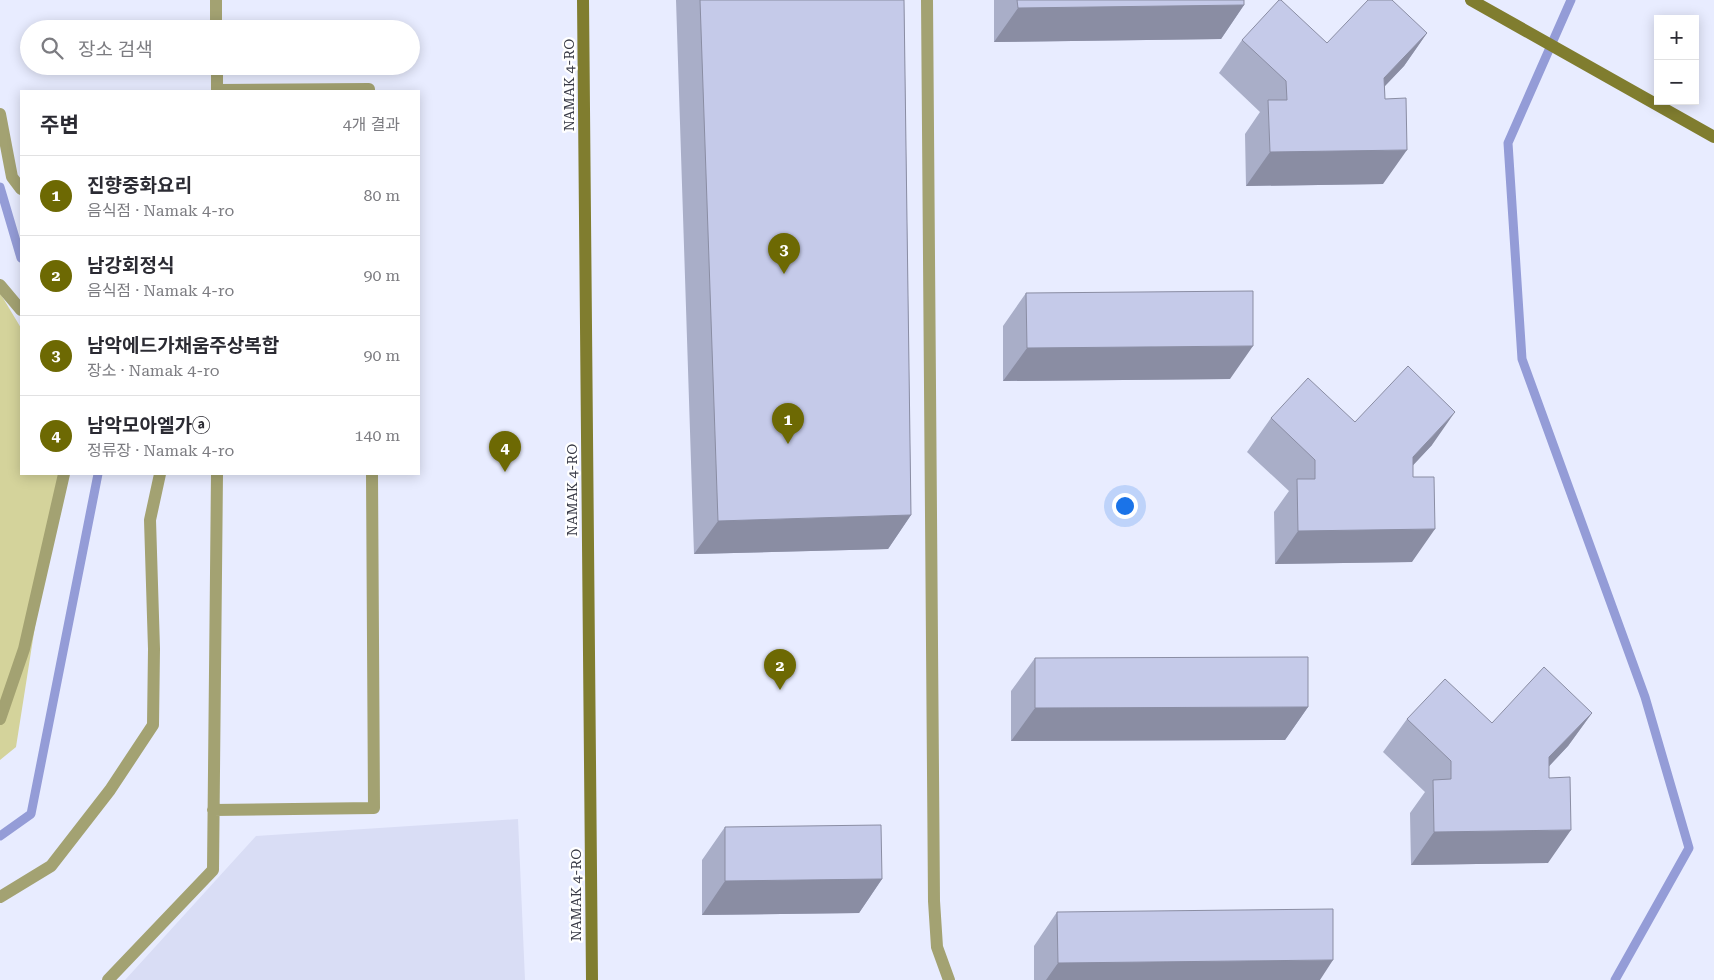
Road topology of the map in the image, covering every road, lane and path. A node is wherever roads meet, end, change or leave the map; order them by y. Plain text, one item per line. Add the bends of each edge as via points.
1 (216, 0) edge
2 (583, 0) edge
3 (927, 0) edge
4 (1471, 0) edge
5 (216, 20) edge
6 (217, 75) edge
7 (217, 90) edge
8 (0, 114) edge
9 (1714, 138) edge
10 (20, 188) edge
11 (0, 285) edge
12 (20, 309) edge
13 (64, 475) edge
14 (160, 475) edge
15 (217, 475) edge
16 (372, 475) edge
17 (0, 718) edge
18 (213, 810) junction
19 (0, 897) edge
20 (108, 980) edge
21 (592, 980) edge
22 (949, 980) edge

1 - 5 street
2 - 21 street, NAMAK 4-RO
3 - 22 street via 934,901 937,947
4 - 9 street
6 - 7 street
8 - 10 street via 12,177
11 - 12 street
13 - 17 street via 24,649
14 - 19 street via 150,520 153,724 110,790 51,866
15 - 18 street
16 - 18 street via 374,808
18 - 20 street via 213,870

